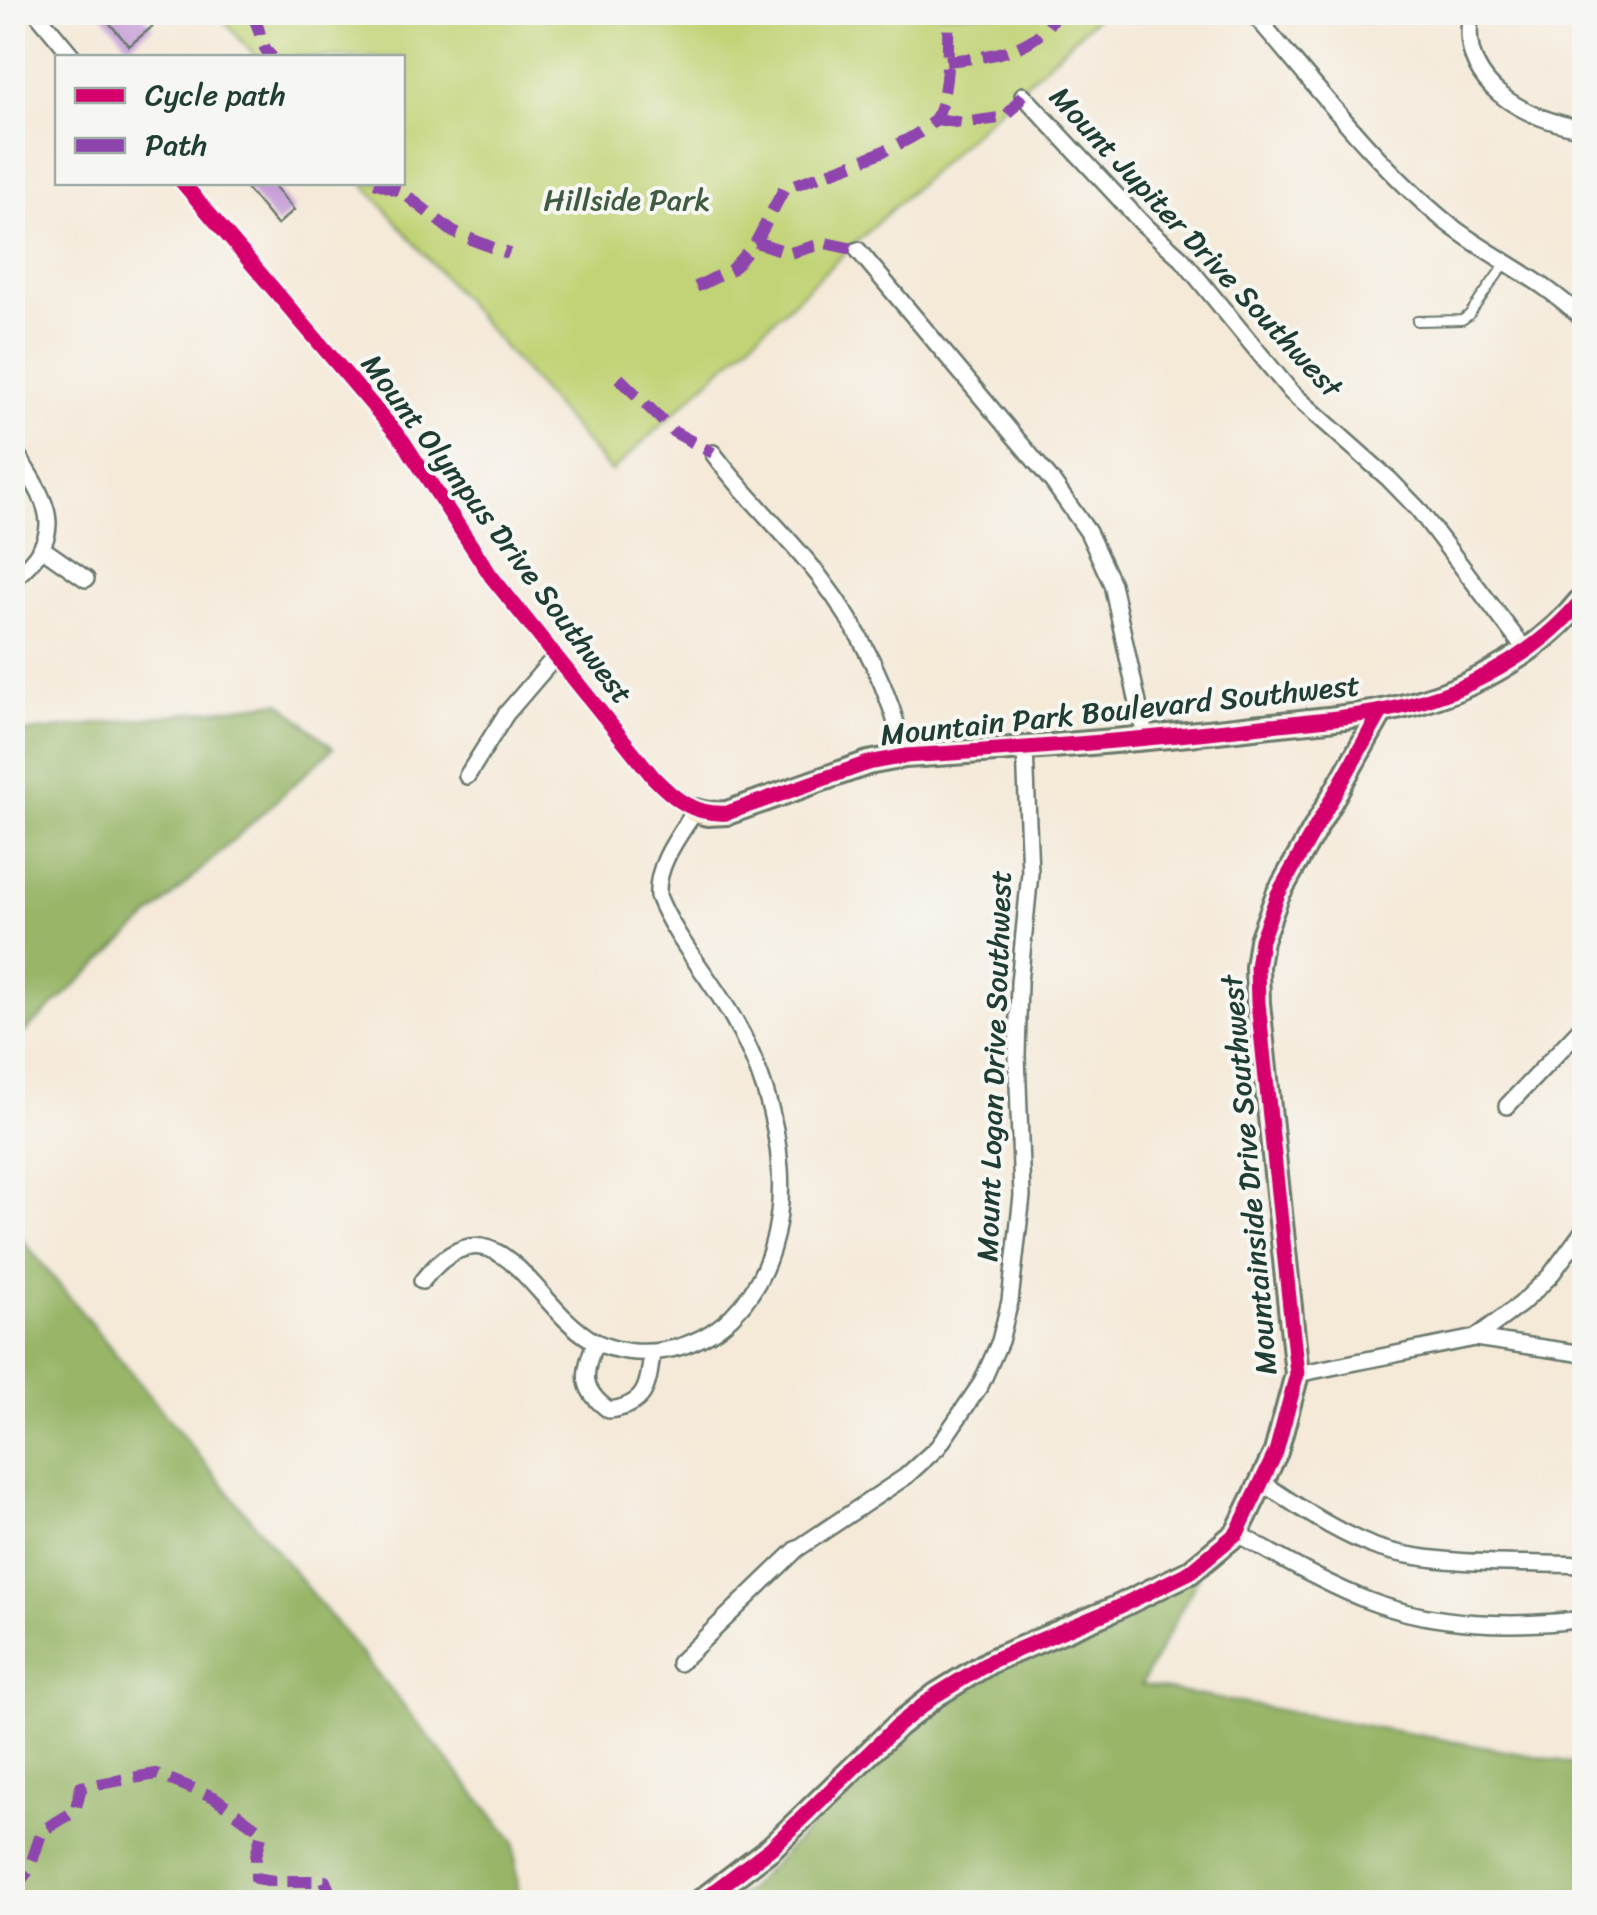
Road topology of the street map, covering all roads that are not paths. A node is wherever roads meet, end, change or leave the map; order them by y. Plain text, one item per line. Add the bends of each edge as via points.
1 (36, 12) edge
2 (1252, 12) edge
3 (1472, 12) edge
4 (72, 55) edge
5 (1023, 95) dead end
6 (1584, 129) edge
7 (185, 185) edge
8 (858, 250) dead end
9 (1506, 261) junction
10 (1418, 320) dead end
11 (1584, 320) edge
12 (12, 446) edge
13 (713, 453) dead end
14 (43, 549) junction
15 (12, 580) edge
16 (86, 580) dead end
17 (1584, 597) edge
18 (1526, 651) junction
19 (554, 658) junction
20 (1381, 712) junction
21 (1146, 740) junction
22 (1025, 749) junction
23 (904, 756) junction
24 (467, 776) dead end
25 (696, 811) junction
26 (1584, 1026) edge
27 (1508, 1106) dead end
28 (1584, 1230) edge
29 (422, 1280) dead end
30 (1475, 1338) junction
31 (596, 1342) junction
32 (652, 1353) junction
33 (1584, 1354) edge
34 (1297, 1374) junction
35 (1263, 1482) junction
36 (1236, 1533) junction
37 (1584, 1566) edge
38 (1584, 1619) edge
39 (679, 1663) dead end
40 (700, 1902) edge

1 - 4 street
2 - 9 street via 1421,199
3 - 6 street via 1471,52 1490,85 1537,117
5 - 18 street, Mount Jupiter Drive Southwest via 1182,258 1291,392 1418,509
7 - 19 street, Mount Olympus Drive Southwest via 403,440 454,523
8 - 21 street via 1088,532 1112,584
9 - 10 lane via 1462,320
9 - 11 street
12 - 14 street via 49,513
13 - 23 street via 840,606 883,684
14 - 15 street
14 - 16 street
17 - 18 street, Mountain Park Boulevard Southwest
18 - 20 street, Mountain Park Boulevard Southwest via 1424,702
19 - 24 street via 506,714
19 - 25 street, Mount Olympus Drive Southwest via 653,777
20 - 21 street, Mountain Park Boulevard Southwest
20 - 34 street, Mountainside Drive Southwest via 1278,894 1257,967
21 - 22 street, Mountain Park Boulevard Southwest
22 - 23 street, Mountain Park Boulevard Southwest
22 - 39 street, Mount Logan Drive Southwest via 1030,873 1017,1055 1022,1196 1000,1342 938,1447 797,1549
23 - 25 street, Mountain Park Boulevard Southwest via 727,813
25 - 32 street via 661,870 658,896 759,1070 781,1197 759,1284 748,1299 704,1336
26 - 27 street
28 - 30 street via 1550,1276
29 - 31 street via 462,1248 489,1247 514,1262 558,1312
30 - 33 street
30 - 34 street
31 - 32 street
31 - 32 street via 587,1385 609,1410 635,1403 644,1393
34 - 35 street, Mountainside Drive Southwest
35 - 36 street, Mountainside Drive Southwest
35 - 37 street via 1315,1519 1372,1546 1426,1558
36 - 38 street via 1399,1610 1500,1624
36 - 40 street, Mountainside Drive Southwest via 1190,1572 992,1660 936,1695 737,1878

